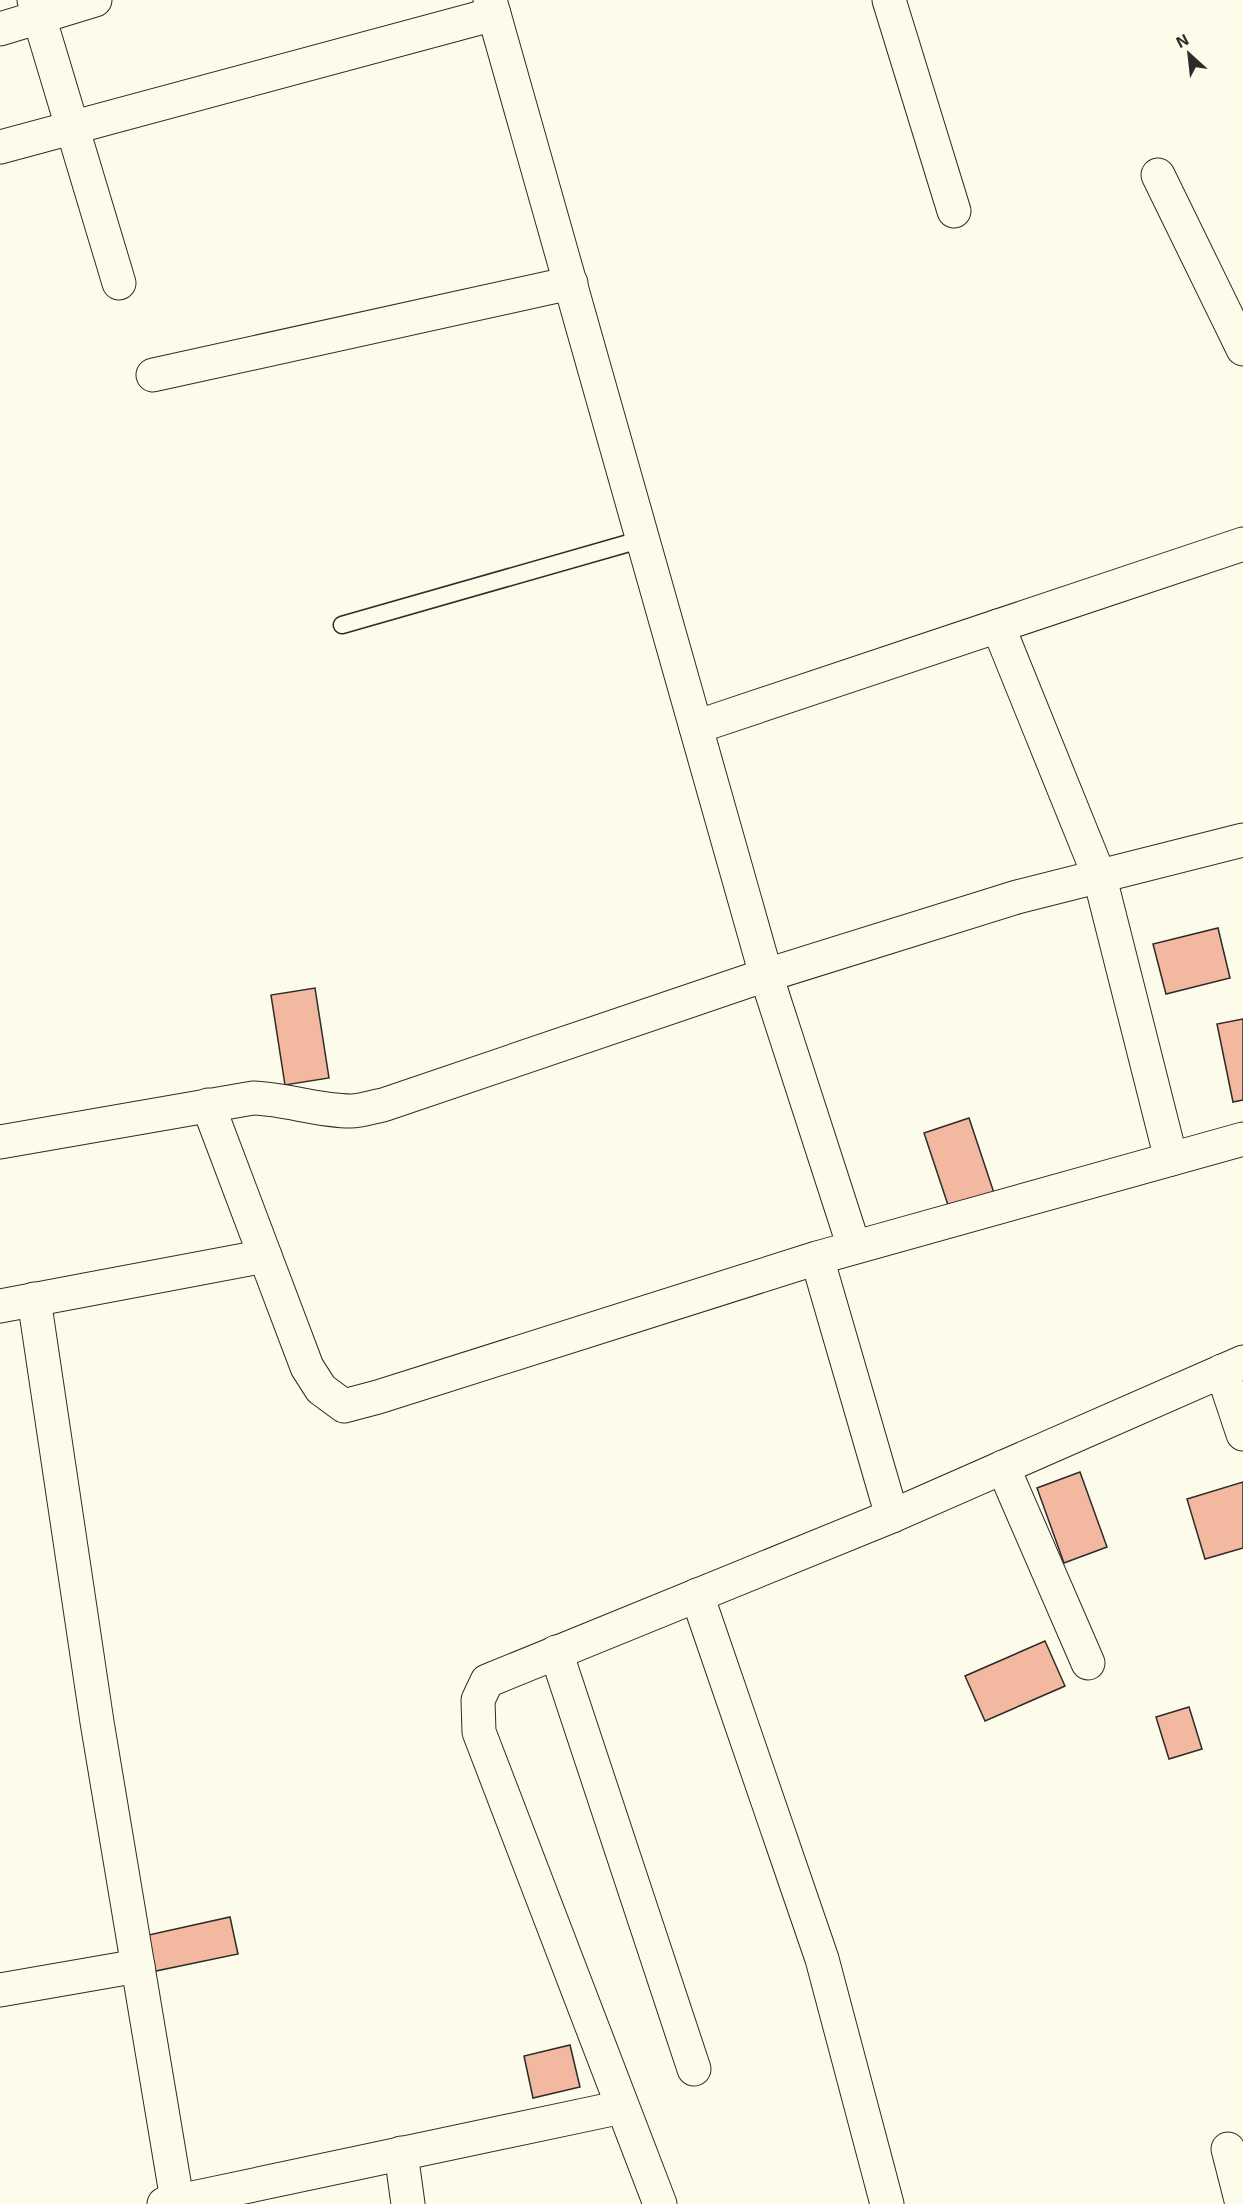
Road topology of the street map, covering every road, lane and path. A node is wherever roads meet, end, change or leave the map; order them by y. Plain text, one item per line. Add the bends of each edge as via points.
1 (95, 0) edge
2 (889, 0) edge
3 (492, 7) edge
4 (36, 8) edge
5 (0, 29) edge
6 (73, 128) junction
7 (0, 147) edge
8 (1158, 175) dead end
9 (954, 211) dead end
10 (119, 283) dead end
11 (571, 283) junction
12 (1243, 349) edge
13 (153, 375) dead end
14 (643, 539) junction
15 (1243, 544) edge
16 (342, 625) dead end
17 (998, 626) junction
18 (696, 727) junction
19 (1243, 840) edge
20 (1100, 878) junction
21 (766, 975) junction
22 (208, 1105) junction
23 (1243, 1139) edge
24 (0, 1142) edge
25 (1171, 1159) junction
26 (854, 1247) junction
27 (266, 1256) junction
28 (817, 1258) junction
29 (34, 1299) junction
30 (0, 1306) edge
31 (1233, 1366) edge
32 (1243, 1434) edge
33 (1003, 1467) junction
34 (892, 1516) junction
35 (696, 1595) junction
36 (556, 1652) junction
37 (1088, 1663) dead end
38 (138, 1966) junction
39 (0, 1990) edge
40 (694, 2069) dead end
41 (622, 2107) junction
42 (1228, 2149) dead end
43 (401, 2153) junction
44 (170, 2202) edge
45 (408, 2204) edge
46 (660, 2204) edge
47 (887, 2204) edge
48 (1242, 2204) edge

1 - 4 street
2 - 9 street
3 - 6 street
3 - 11 street
4 - 5 street
4 - 6 street
6 - 7 street
6 - 10 street
8 - 12 street
11 - 13 street
11 - 14 street
14 - 16 lane
14 - 18 street
15 - 17 street
17 - 18 street
17 - 20 street
18 - 21 street
19 - 20 street
20 - 21 street via 1017,897
20 - 25 street
21 - 22 street via 383,1105 352,1111 253,1098
21 - 26 street
22 - 24 street
22 - 27 street
23 - 25 street
25 - 26 street
26 - 28 street
27 - 28 street via 307,1367 321,1389 344,1406
27 - 29 street
28 - 34 street
29 - 30 street
29 - 38 street
31 - 32 street
31 - 33 street
33 - 34 street
33 - 37 street
34 - 35 street
35 - 36 street
35 - 47 street via 822,1959
36 - 40 street
36 - 41 street via 487,1681 478,1700 479,1732
38 - 39 street
38 - 44 street
41 - 43 street
41 - 46 street
42 - 48 street
43 - 44 street
43 - 45 street

